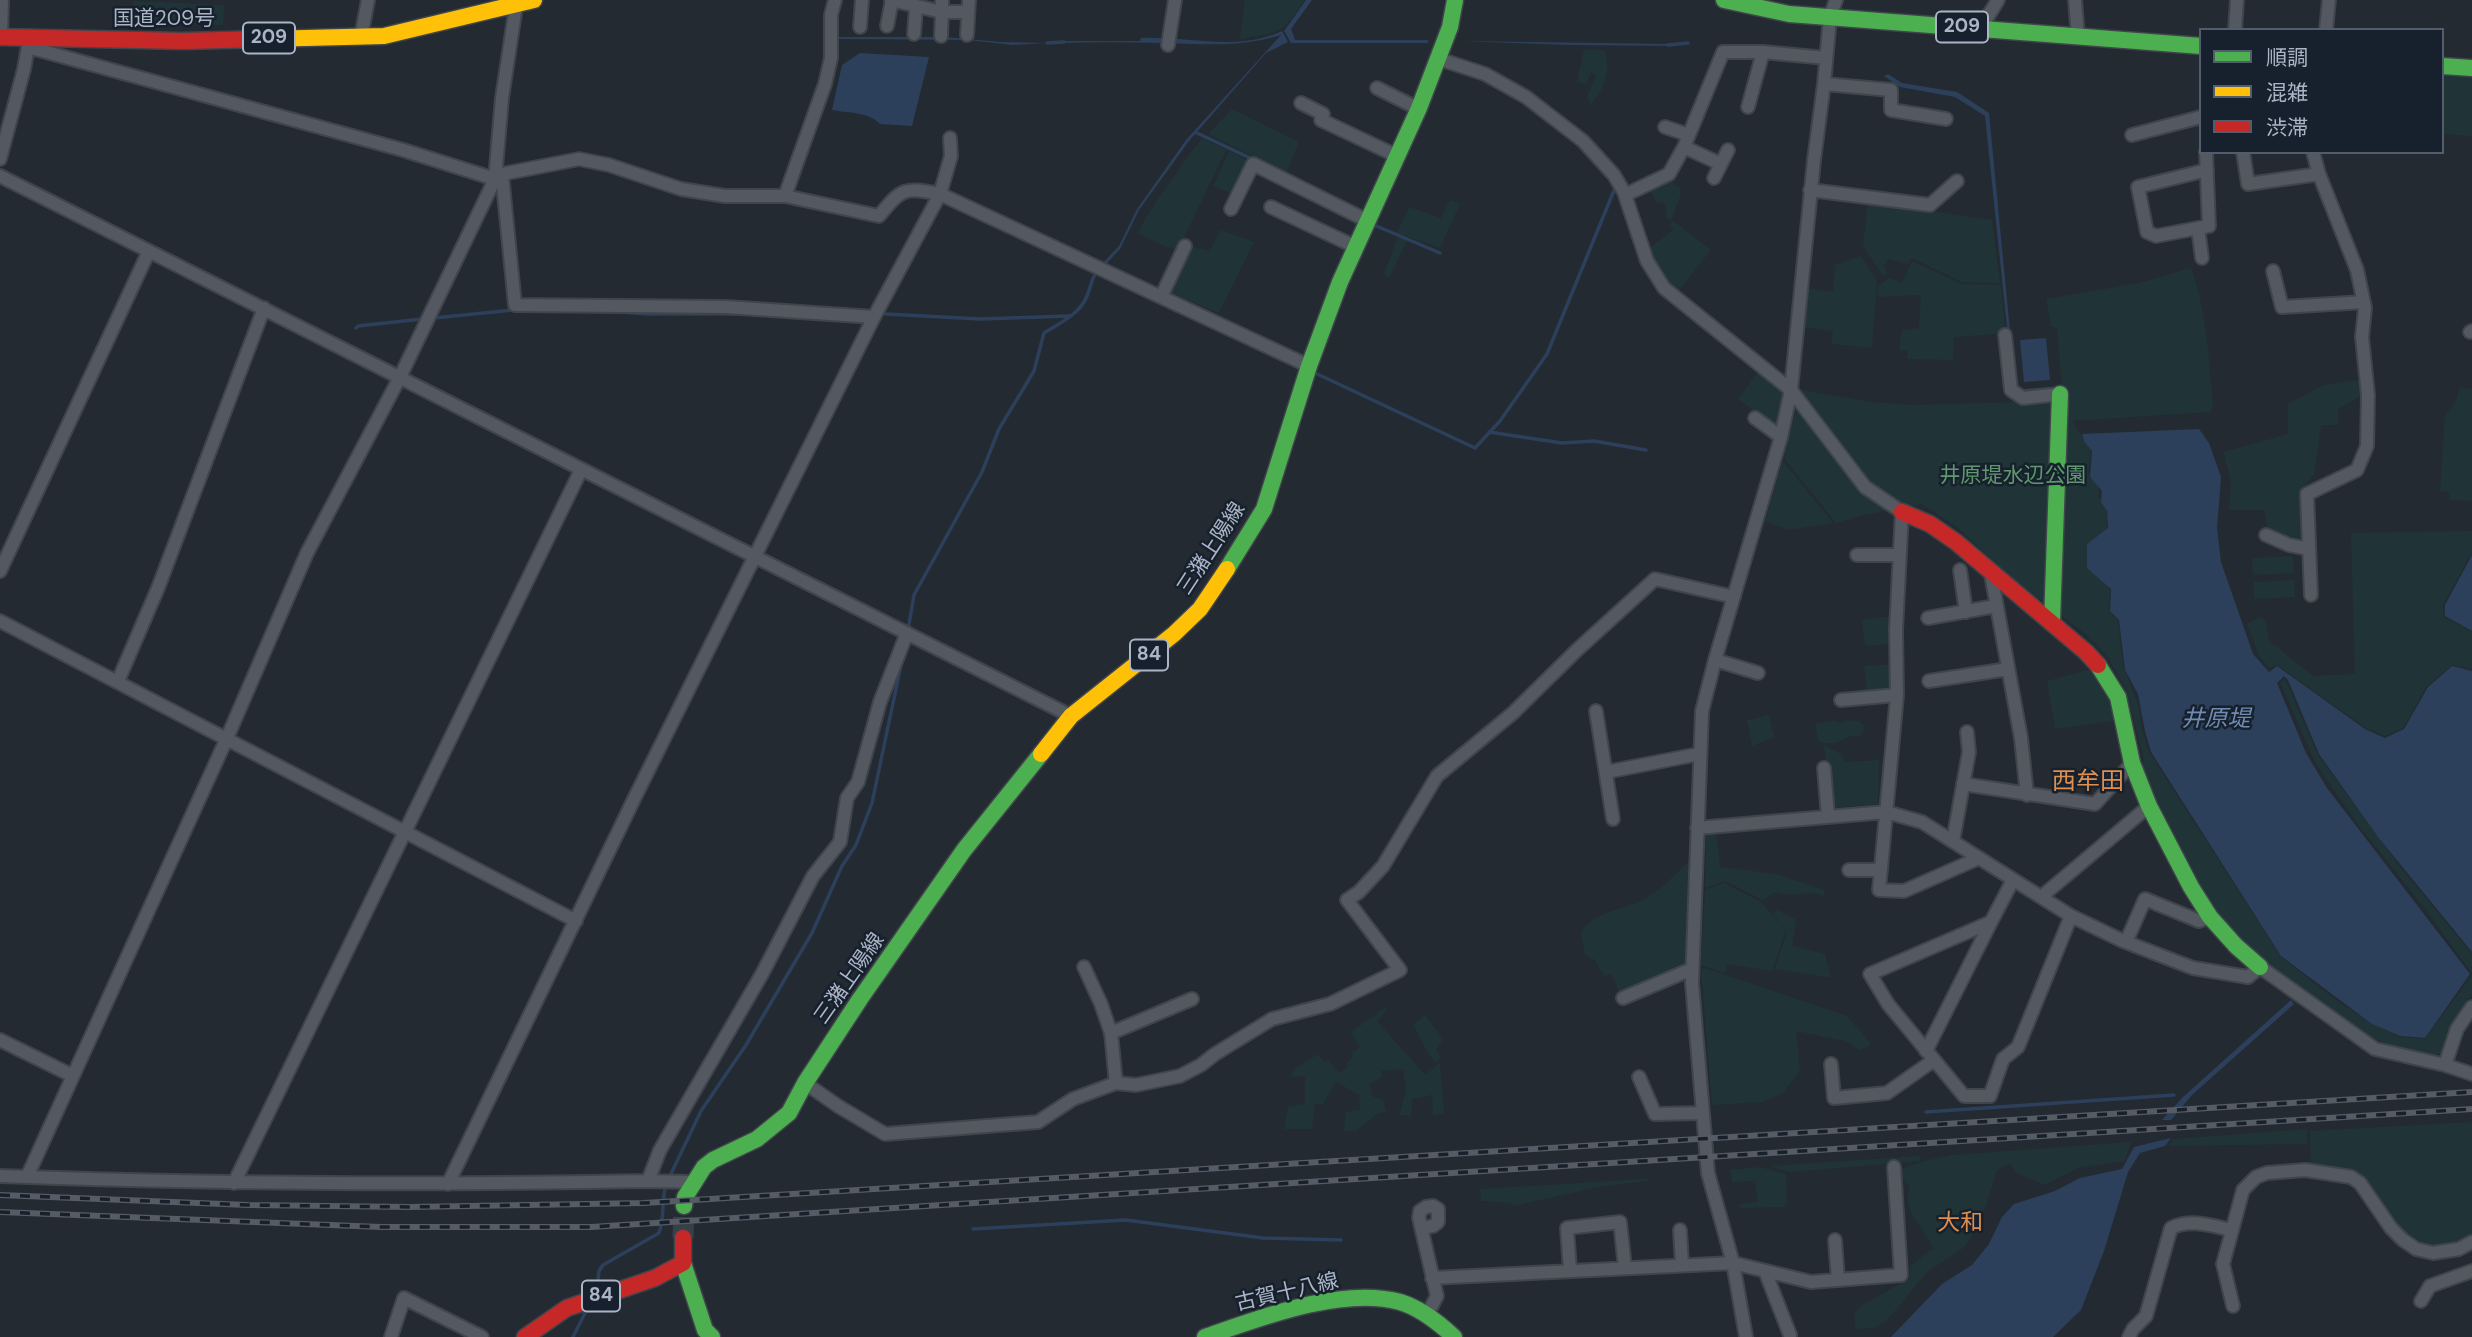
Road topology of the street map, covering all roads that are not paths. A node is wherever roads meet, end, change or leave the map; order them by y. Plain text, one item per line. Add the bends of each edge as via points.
1 (2, 0) edge
2 (368, 0) edge
3 (534, 0) edge
4 (835, 0) edge
5 (862, 0) edge
6 (892, 0) edge
7 (1175, 0) edge
8 (1455, 0) edge
9 (1724, 0) edge
10 (1836, 0) edge
11 (1998, 0) edge
12 (2075, 0) edge
13 (2237, 0) edge
14 (2329, 0) edge
15 (913, 5) edge
16 (516, 6) junction
17 (942, 6) edge
18 (968, 6) edge
19 (1830, 17) junction
20 (1985, 21) dead end
21 (887, 26) dead end
22 (860, 27) dead end
23 (2235, 28) edge
24 (2326, 28) edge
25 (914, 34) dead end
26 (967, 35) dead end
27 (941, 36) dead end
28 (0, 37) edge
29 (361, 37) junction
30 (2078, 37) junction
31 (29, 42) junction
32 (1168, 45) dead end
33 (2199, 46) edge
34 (1763, 52) junction
35 (1826, 58) junction
36 (1439, 59) junction
37 (2444, 66) edge
38 (2472, 68) edge
39 (1824, 84) junction
40 (1377, 88) dead end
41 (1301, 103) dead end
42 (1411, 105) dead end
43 (1748, 107) dead end
44 (2199, 118) edge
45 (1946, 119) dead end
46 (1665, 127) dead end
47 (2132, 135) dead end
48 (950, 138) dead end
49 (1687, 141) junction
50 (1728, 150) dead end
51 (2206, 154) edge
52 (2243, 154) edge
53 (2314, 154) edge
54 (1397, 156) junction
55 (0, 159) edge
56 (1721, 164) junction
57 (2207, 170) junction
58 (2319, 173) junction
59 (0, 176) edge
60 (499, 176) junction
61 (1714, 178) dead end
62 (1957, 181) dead end
63 (1810, 190) junction
64 (940, 194) junction
65 (1625, 195) junction
66 (785, 196) junction
67 (1271, 207) dead end
68 (1231, 209) dead end
69 (1368, 220) junction
70 (2198, 228) junction
71 (1185, 246) dead end
72 (1356, 247) junction
73 (149, 251) junction
74 (2202, 258) dead end
75 (2273, 271) dead end
76 (1162, 295) junction
77 (2364, 302) junction
78 (264, 308) junction
79 (874, 317) junction
80 (2005, 335) dead end
81 (1309, 366) junction
82 (400, 377) junction
83 (1791, 390) junction
84 (2060, 394) joint
85 (1755, 418) dead end
86 (1781, 438) junction
87 (581, 470) junction
88 (1902, 512) junction
89 (2266, 535) dead end
90 (2309, 549) junction
91 (1857, 555) dead end
92 (1900, 555) junction
93 (755, 557) junction
94 (1960, 570) dead end
95 (0, 571) edge
96 (1991, 574) junction
97 (2311, 594) dead end
98 (1734, 597) junction
99 (1997, 606) junction
100 (1966, 612) junction
101 (1928, 618) dead end
102 (0, 621) edge
103 (2052, 622) junction
104 (907, 633) junction
105 (1715, 660) junction
106 (2008, 668) junction
107 (1758, 673) dead end
108 (118, 681) junction
109 (1929, 681) dead end
110 (1898, 695) junction
111 (1841, 700) dead end
112 (1596, 711) dead end
113 (1071, 716) junction
114 (1967, 732) dead end
115 (227, 738) junction
116 (1699, 754) junction
117 (2132, 762) junction
118 (1824, 768) dead end
119 (1606, 772) junction
120 (1963, 783) junction
121 (2027, 795) junction
122 (2149, 806) junction
123 (1886, 812) junction
124 (1828, 817) junction
125 (1614, 819) dead end
126 (1697, 828) junction
127 (406, 832) junction
128 (1953, 842) junction
129 (1979, 858) junction
130 (1849, 870) dead end
131 (1881, 870) junction
132 (2013, 880) junction
133 (2040, 897) junction
134 (2071, 916) junction
135 (2210, 917) junction
136 (576, 922) junction
137 (1991, 922) junction
138 (2126, 942) junction
139 (1084, 967) dead end
140 (2260, 967) junction
141 (1692, 969) junction
142 (1623, 998) dead end
143 (1192, 999) dead end
144 (2472, 1007) edge
145 (1111, 1033) junction
146 (0, 1040) edge
147 (1930, 1055) junction
148 (1831, 1064) dead end
149 (2445, 1065) junction
150 (2472, 1074) edge
151 (72, 1076) junction
152 (1639, 1077) dead end
153 (805, 1083) junction
154 (1116, 1083) junction
155 (1702, 1113) junction
156 (1894, 1167) dead end
157 (0, 1176) edge
158 (27, 1177) junction
159 (648, 1181) junction
160 (694, 1182) junction
161 (234, 1183) junction
162 (447, 1184) junction
163 (684, 1206) tunnel mouth
164 (1422, 1228) dead end
165 (1680, 1230) dead end
166 (2232, 1230) junction
167 (683, 1237) tunnel mouth
168 (1835, 1240) dead end
169 (2471, 1244) edge
170 (682, 1263) junction
171 (1733, 1263) junction
172 (1682, 1264) junction
173 (1625, 1268) junction
174 (1570, 1270) junction
175 (1765, 1271) junction
176 (2472, 1271) edge
177 (1432, 1278) junction
178 (1838, 1280) junction
179 (2421, 1301) dead end
180 (2233, 1306) dead end
181 (1427, 1315) junction
182 (1790, 1335) dead end
183 (1452, 1336) edge
184 (391, 1337) edge
185 (482, 1337) edge
186 (525, 1337) edge
187 (712, 1337) edge
188 (1205, 1337) edge
189 (1746, 1337) edge
190 (2129, 1337) edge

1 - 28 street
2 - 29 street
3 - 16 main road, 国道209号 / 209
4 - 66 street via 825,84
5 - 22 street
6 - 15 street
6 - 21 street
7 - 32 street
8 - 36 main road, 三潴上陽線 / 84
9 - 19 main road, 209 via 1788,14
10 - 19 street
11 - 20 street
12 - 30 street
13 - 23 street
14 - 24 street
15 - 17 street
15 - 25 street
16 - 29 main road, 国道209号 / 209 via 384,36
16 - 60 street via 502,98
17 - 18 street
17 - 27 street
18 - 26 street
19 - 30 main road, 209
19 - 35 street
28 - 31 main road, 国道209号 / 209
29 - 31 main road, 国道209号 / 209
30 - 33 main road, 209
31 - 55 street
31 - 60 street
34 - 35 street
34 - 43 street
34 - 49 street via 1723,52
35 - 39 street
36 - 54 main road, 三潴上陽線 / 84
36 - 65 street via 1485,74 1526,97 1583,141 1611,169
37 - 38 main road
39 - 45 street via 1891,90 1891,110
39 - 63 street
40 - 42 street
41 - 54 street via 1325,110 1321,120
44 - 47 street
46 - 49 street
48 - 64 street via 951,156
49 - 56 street
49 - 65 street via 1669,174
50 - 56 street
51 - 57 street
52 - 58 street via 2248,184
53 - 58 street
54 - 69 main road, 三潴上陽線 / 84
56 - 61 street
57 - 70 street via 2209,226
57 - 70 street via 2138,187 2147,232 2156,236
58 - 77 street via 2357,270
59 - 73 street
60 - 66 street via 579,159 681,189 725,196
60 - 79 street via 515,305 726,307
60 - 82 street
62 - 63 street via 1930,205
63 - 83 street
64 - 66 street via 915,189 898,194 879,216
64 - 76 street
64 - 79 street
65 - 83 street via 1647,261 1664,288
67 - 72 street
68 - 69 street via 1253,164 1300,193
69 - 72 main road, 三潴上陽線 / 84
70 - 74 street
71 - 76 street
72 - 81 main road, 三潴上陽線 / 84
73 - 78 street
73 - 95 street
75 - 77 street via 2282,307
76 - 81 street
77 - 90 street via 2367,446 2357,470 2307,494
78 - 82 street
78 - 108 street
79 - 93 street
80 - 84 street via 2011,390 2023,398
81 - 113 main road, 三潴上陽線 / 84 via 1264,509 1221,579 1200,609 1174,634
82 - 87 street
82 - 115 street via 307,553
83 - 86 street
83 - 88 street via 1865,488
84 - 103 main road
85 - 86 street
86 - 98 street
87 - 93 street
87 - 127 street
88 - 92 street
88 - 96 main road via 1956,542
89 - 90 street
90 - 97 street
91 - 92 street
92 - 110 street
93 - 104 street
93 - 136 street
94 - 100 street
96 - 99 street
96 - 103 main road
98 - 105 street
98 - 154 street via 1655,579 1513,713 1437,776 1382,866 1347,900 1400,970 1330,1004 1272,1019 1180,1076 1136,1085
99 - 100 street
99 - 106 street
100 - 101 street
102 - 108 street
103 - 117 main road via 2086,652 2118,697
104 - 113 street
104 - 159 street via 880,702 858,782 847,797 840,842 813,876 660,1150
105 - 107 street
105 - 116 street via 1702,711
106 - 109 street
106 - 121 street
108 - 115 street
110 - 111 street
110 - 123 street
112 - 119 street
113 - 153 main road, 三潴上陽線 / 84 via 964,849
114 - 120 street via 1969,752
115 - 127 street
115 - 151 street
116 - 119 street
116 - 126 street
117 - 121 street via 2095,804
117 - 122 main road
118 - 124 street
119 - 125 street
120 - 121 street
120 - 128 street
122 - 133 street
122 - 135 main road
123 - 124 street
123 - 128 street via 1922,821
123 - 131 street
124 - 126 street
126 - 141 street
127 - 136 street
127 - 161 street
128 - 129 street
129 - 131 street via 1904,891 1879,890
129 - 132 street
130 - 131 street
132 - 133 street
132 - 137 street
133 - 134 street
134 - 138 street
134 - 147 street via 2018,1047 2003,1059 1990,1096 1964,1096
135 - 138 street via 2199,920 2145,899
135 - 140 main road
136 - 162 street
137 - 147 street
137 - 147 street via 1870,974
138 - 140 street via 2204,970 2248,978
139 - 145 street
140 - 149 street via 2375,1049
141 - 142 street
141 - 155 street
143 - 145 street
144 - 149 street via 2457,1029
145 - 154 street
146 - 151 street
147 - 148 street via 1889,1098 1834,1098
149 - 150 street
151 - 158 street
152 - 155 street via 1655,1114
153 - 154 street via 886,1134 901,1134 1038,1122 1073,1099
153 - 160 main road, 三潴上陽線 / 84 via 789,1113 770,1130 713,1160
155 - 171 street via 1708,1173
156 - 178 street via 1901,1275
157 - 158 street
158 - 161 street
159 - 160 street
159 - 162 street
160 - 163 main road, 三潴上陽線 / 84
161 - 162 street
164 - 177 street
165 - 172 street
166 - 169 street via 2248,1184 2267,1173 2305,1170 2351,1177 2360,1183 2391,1228 2416,1249 2434,1253
166 - 180 street via 2223,1265
166 - 190 street via 2198,1223 2171,1228 2146,1316
167 - 170 main road
168 - 178 street
170 - 186 main road, 84 via 655,1278 567,1308
170 - 187 main road via 705,1330
171 - 172 street
171 - 175 street
171 - 189 street
172 - 173 street
173 - 174 street
173 - 174 street via 1620,1222 1567,1228
174 - 177 street
175 - 178 street via 1811,1282
175 - 182 street
176 - 179 street via 2430,1286
177 - 181 street via 1437,1296
181 - 183 main road, 古賀十八線
181 - 188 main road, 古賀十八線 via 1398,1301 1327,1302
184 - 185 street via 404,1298

